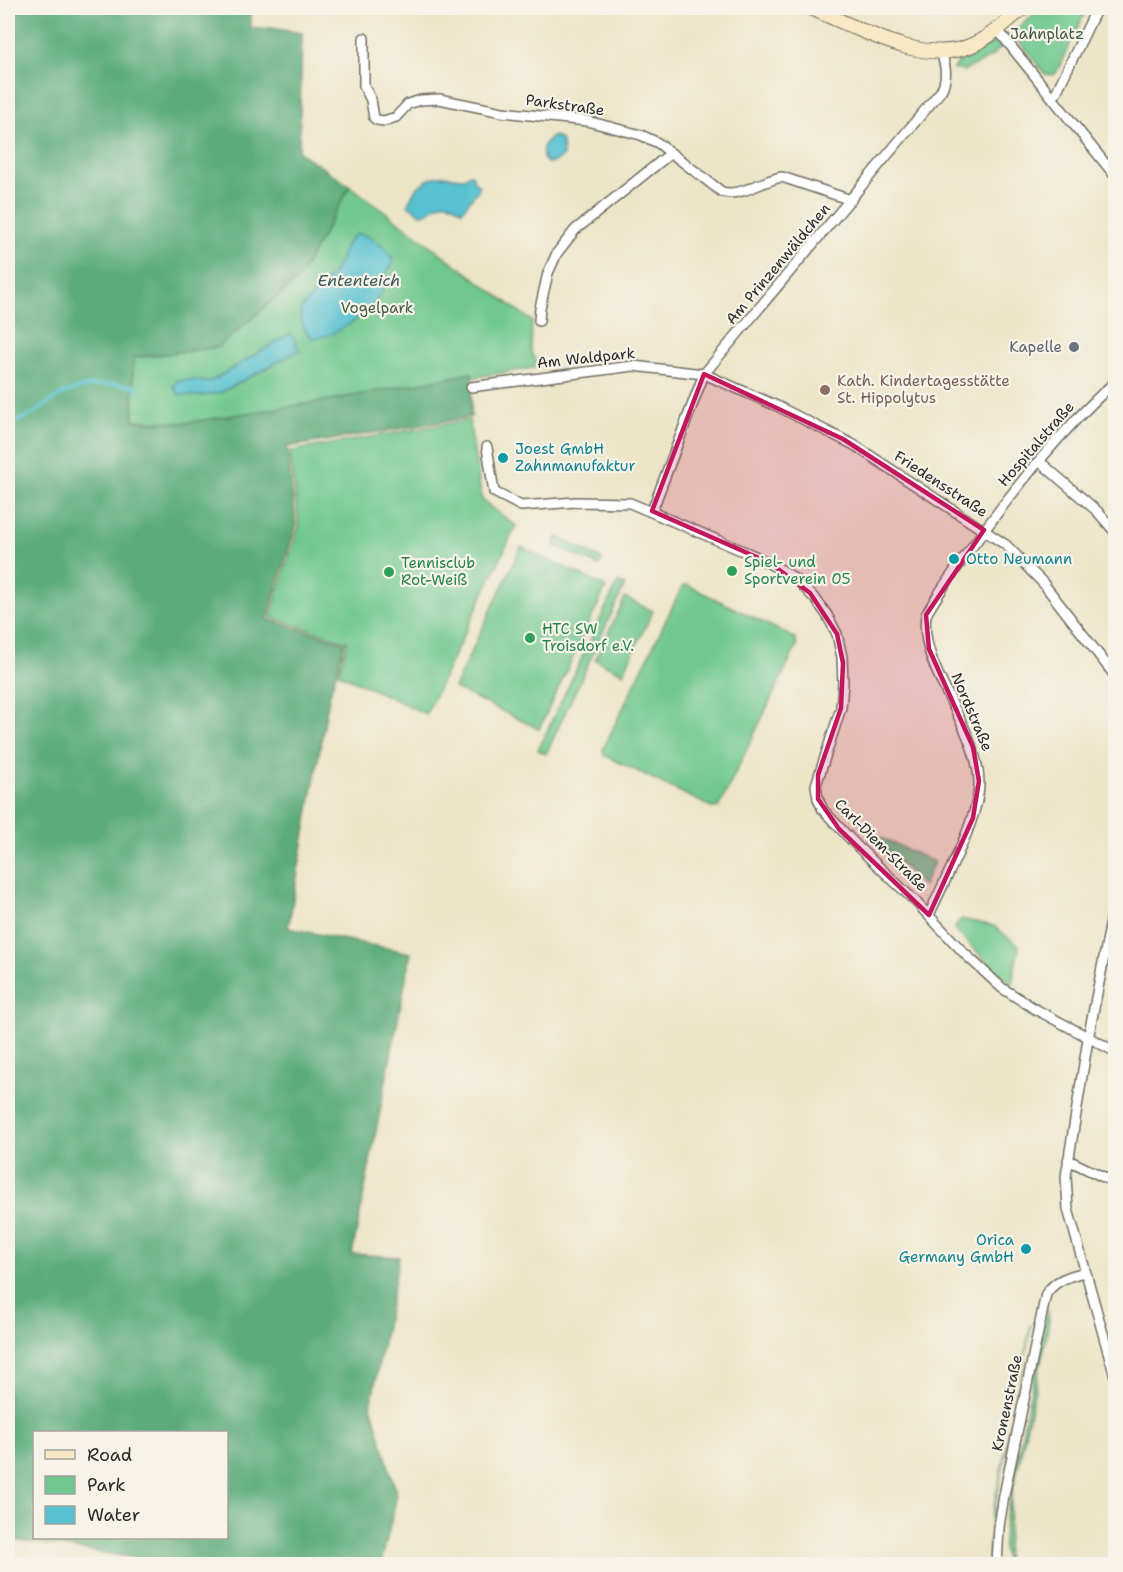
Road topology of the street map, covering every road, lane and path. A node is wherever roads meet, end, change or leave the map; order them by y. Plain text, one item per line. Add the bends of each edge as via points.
1 (811, 8) edge
2 (1023, 8) edge
3 (1097, 8) edge
4 (997, 29) junction
5 (364, 38) dead end
6 (941, 52) junction
7 (1053, 99) junction
8 (671, 153) junction
9 (1116, 177) edge
10 (851, 200) junction
11 (538, 321) dead end
12 (704, 374) junction
13 (1116, 381) edge
14 (471, 387) dead end
15 (487, 447) dead end
16 (1039, 461) junction
17 (652, 511) junction
18 (984, 530) junction
19 (1116, 533) edge
20 (1116, 677) edge
21 (1116, 896) edge
22 (929, 915) junction
23 (1088, 1039) junction
24 (1116, 1052) edge
25 (1068, 1160) junction
26 (1116, 1183) edge
27 (1085, 1272) junction
28 (1112, 1354) edge
29 (1116, 1380) edge
30 (997, 1564) edge

1 - 6 street via 894,43
2 - 4 street
3 - 7 street
4 - 6 street via 972,45
4 - 7 street
5 - 8 street, Parkstraße via 364,86 377,120 396,117 408,104 439,99 502,112 587,121 641,135
6 - 10 street, Am Prinzenwäldchen via 947,79 941,91
7 - 9 street
8 - 10 street, Parkstraße via 722,192 731,194 782,177
8 - 11 street via 575,230 548,273
10 - 12 street, Am Prinzenwäldchen
12 - 14 street, Am Waldpark via 633,366
12 - 17 street, Am Prinzenwäldchen
12 - 18 street, Friedensstraße via 849,442
13 - 16 street, Hospitalstraße via 1074,420
15 - 17 street, Carl-Diem-Straße via 494,492 520,506 619,502
16 - 18 street, Hospitalstraße
16 - 19 street via 1097,511
17 - 22 street, Carl-Diem-Straße via 785,572 810,593 827,615 839,642 843,683 838,717 816,784 818,799 840,829
18 - 20 street, Friedensstraße via 1030,569
18 - 22 street, Nordstraße via 926,615 929,649 973,747 979,781 973,818
21 - 23 street
22 - 23 street, Carl-Diem-Straße via 1002,988
23 - 24 street, Carl-Diem-Straße
23 - 25 street
25 - 26 street
25 - 27 street via 1068,1209
27 - 28 street
27 - 30 street, Kronenstraße via 1052,1284 1046,1294 1004,1495
28 - 29 street

